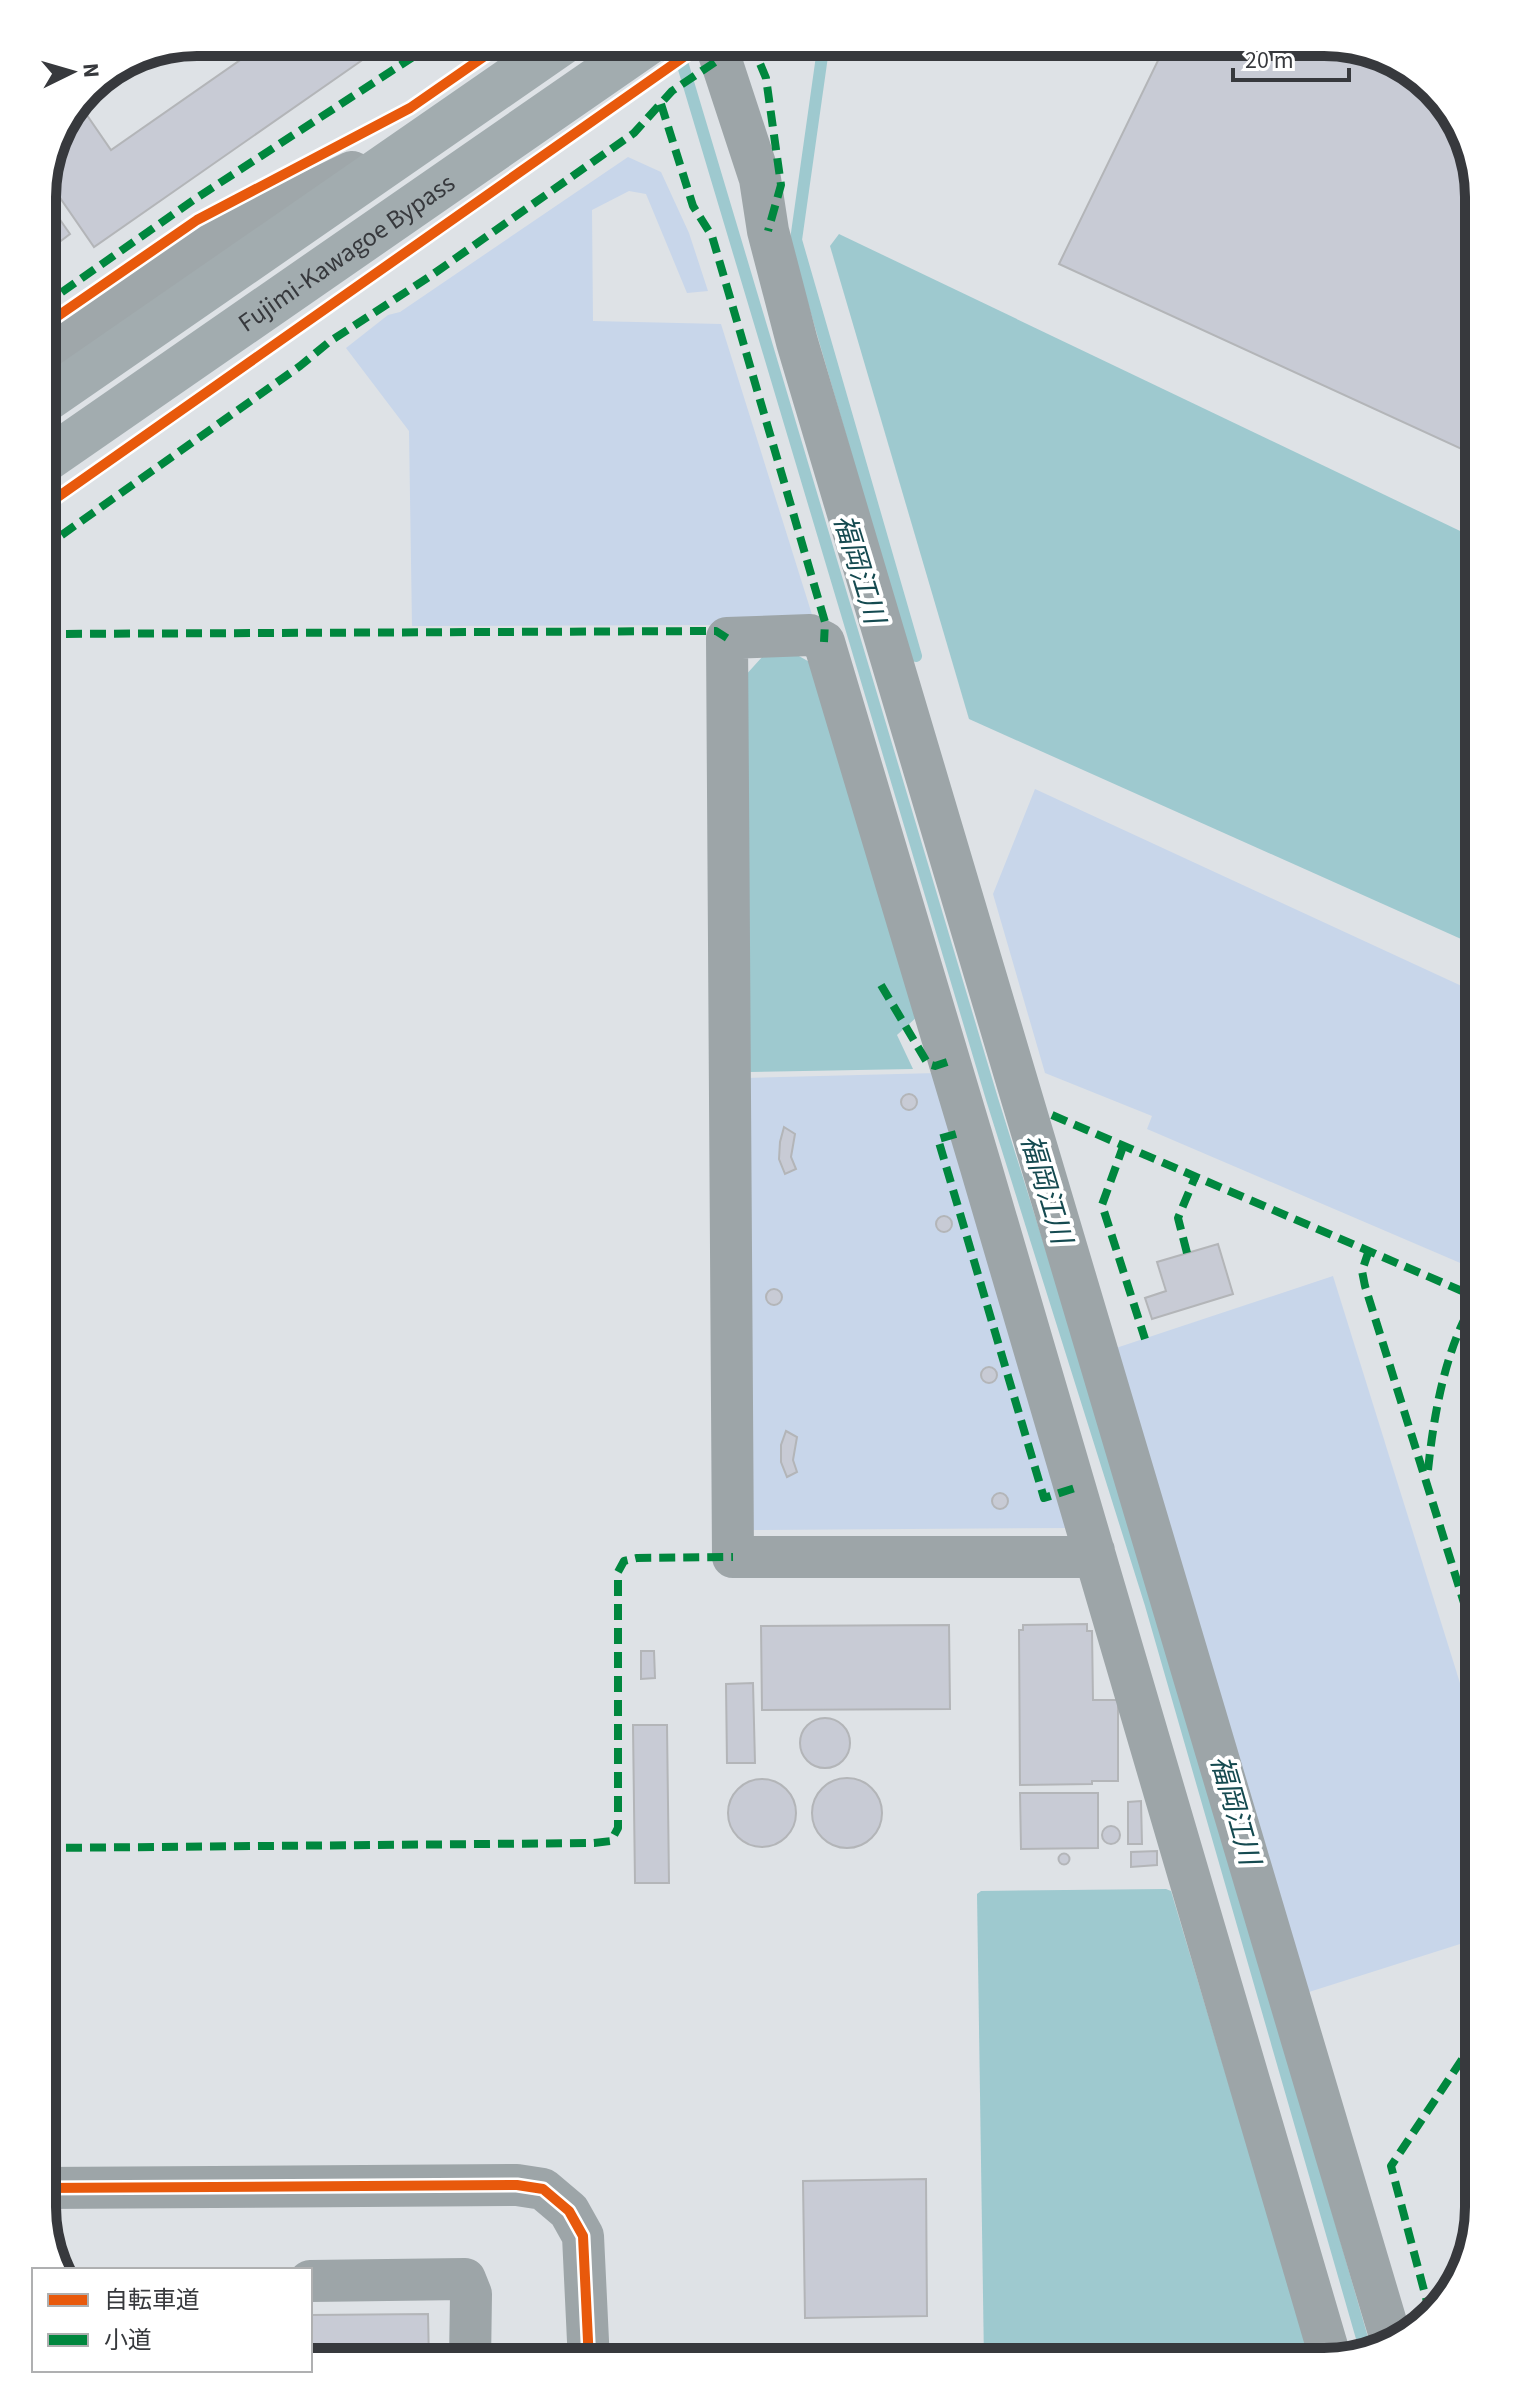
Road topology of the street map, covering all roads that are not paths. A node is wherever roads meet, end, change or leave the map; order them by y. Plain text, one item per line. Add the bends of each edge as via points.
1 (544, 56) edge
2 (630, 56) edge
3 (720, 56) edge
4 (426, 137) junction
5 (56, 348) edge
6 (56, 393) edge
7 (56, 453) edge
8 (1094, 1551) junction
9 (56, 2188) edge
10 (312, 2281) edge
11 (1389, 2331) edge
12 (470, 2348) edge
13 (588, 2348) edge
14 (1327, 2348) edge

1 - 4 highway, Fujimi-Kawagoe Bypass
2 - 7 highway, Fujimi-Kawagoe Bypass
3 - 11 street via 760,179 768,231 802,357
4 - 5 main road via 207,243
4 - 6 highway, Fujimi-Kawagoe Bypass
8 - 8 street via 824,642 810,635 727,638 733,1557 1077,1557
8 - 14 street
9 - 13 street via 543,2189 569,2211 583,2236
10 - 12 street via 465,2279 471,2294

